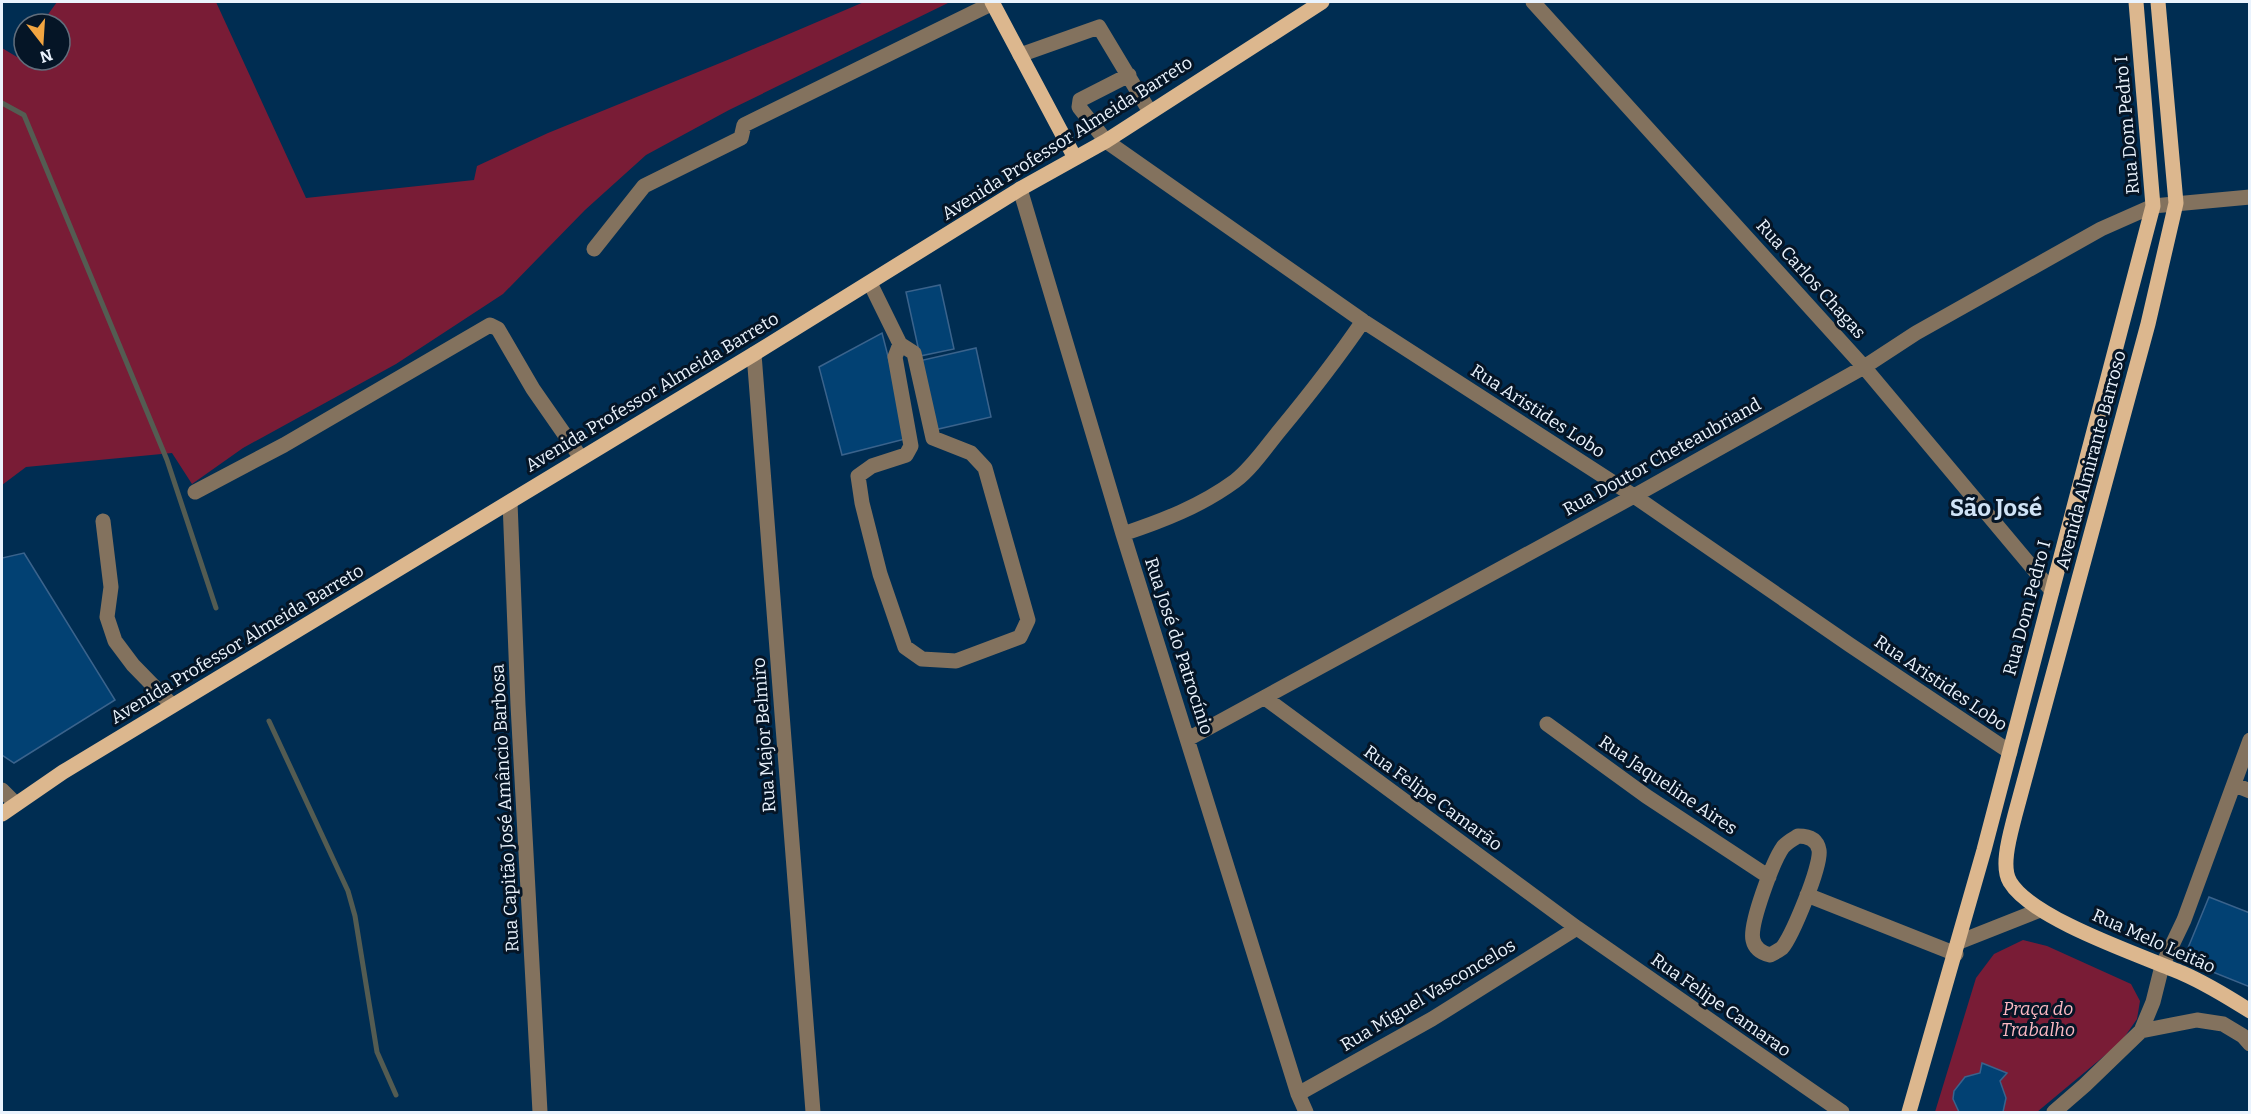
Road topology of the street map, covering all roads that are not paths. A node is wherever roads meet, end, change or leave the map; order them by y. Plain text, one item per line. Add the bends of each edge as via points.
1 (992, 2) edge
2 (1322, 2) edge
3 (1533, 2) edge
4 (2136, 2) edge
5 (2158, 2) edge
6 (1020, 55) junction
7 (1129, 75) junction
8 (1150, 112) junction
9 (1106, 141) junction
10 (1075, 158) junction
11 (1020, 189) junction
12 (2250, 197) edge
13 (2176, 203) junction
14 (2153, 206) junction
15 (594, 249) dead end
16 (870, 283) junction
17 (1363, 321) junction
18 (900, 344) junction
19 (754, 354) junction
20 (1864, 367) junction
21 (581, 458) junction
22 (195, 492) dead end
23 (1634, 496) junction
24 (510, 502) junction
25 (103, 521) dead end
26 (1123, 534) junction
27 (2052, 591) junction
28 (1265, 698) junction
29 (172, 705) junction
30 (1547, 724) dead end
31 (1188, 739) junction
32 (2250, 740) edge
33 (2010, 752) junction
34 (2235, 786) junction
35 (2, 790) edge
36 (2250, 791) edge
37 (16, 804) junction
38 (2, 814) edge
39 (1769, 877) junction
40 (1807, 896) junction
41 (2040, 910) junction
42 (1577, 928) junction
43 (1957, 948) junction
44 (2162, 966) junction
45 (2250, 1011) edge
46 (2140, 1031) junction
47 (2250, 1044) edge
48 (1298, 1094) junction
49 (540, 1113) edge
50 (813, 1113) edge
51 (1306, 1113) edge
52 (1842, 1113) edge
53 (1909, 1113) edge
54 (2054, 1113) edge

1 - 6 main road
1 - 15 street via 744,125 741,138 644,186
2 - 8 main road, Avenida Professor Almeida Barreto
3 - 20 street, Rua Carlos Chagas
4 - 14 main road, Rua Dom Pedro I
5 - 13 main road, Avenida Almirante Barroso
6 - 7 street via 1099,27
6 - 10 main road
7 - 8 street
7 - 9 street, Rua Aristides Lobo via 1078,104
8 - 9 main road, Avenida Professor Almeida Barreto
9 - 10 main road, Avenida Professor Almeida Barreto
9 - 17 street, Rua Aristides Lobo
10 - 11 main road, Avenida Professor Almeida Barreto
11 - 16 main road, Avenida Professor Almeida Barreto
11 - 26 street, Rua José do Patrocínio
12 - 13 street, Rua Doutor Cheteaubriand
13 - 14 street, Rua Doutor Cheteaubriand
13 - 41 main road, Avenida Almirante Barroso via 2142,346 2008,845 2008,880
14 - 20 street, Rua Doutor Cheteaubriand via 2101,229 1916,333
14 - 27 main road, Rua Dom Pedro I
16 - 18 street
16 - 19 main road, Avenida Professor Almeida Barreto
17 - 23 street, Rua Aristides Lobo
17 - 26 street via 1323,379 1236,480 1159,522
18 - 18 street via 895,357 911,446 906,455 872,466 858,476 862,503 880,574 905,647 922,659 956,661 1020,637 1028,620 985,468 971,453 933,438 914,353
19 - 21 main road, Avenida Professor Almeida Barreto
19 - 50 street, Rua Major Belmiro
20 - 23 street, Rua Doutor Cheteaubriand
20 - 27 street, Rua Carlos Chagas
21 - 22 street via 533,389 498,329 490,325
21 - 24 main road, Avenida Professor Almeida Barreto
23 - 28 street, Rua Doutor Cheteaubriand
23 - 33 street, Rua Aristides Lobo
24 - 29 main road, Avenida Professor Almeida Barreto
24 - 49 street, Rua Capitão José Amâncio Barbosa
25 - 29 street via 111,587 107,617 115,640
26 - 31 street, Rua José do Patrocínio
27 - 33 main road, Rua Dom Pedro I
28 - 31 street, Rua Doutor Cheteaubriand
28 - 42 street, Rua Felipe Camarão
29 - 37 main road, Avenida Professor Almeida Barreto
30 - 39 street, Rua Jaqueline Aires via 1646,796
31 - 48 street, Rua José do Patrocínio
32 - 34 street
33 - 43 main road, Rua Dom Pedro I
34 - 36 street
34 - 44 street via 2184,920
35 - 37 street
37 - 38 main road, Avenida Professor Almeida Barreto
39 - 40 street via 1783,848 1798,836 1808,836 1819,849 1819,859
39 - 40 street via 1752,929 1753,941 1763,953 1770,955 1784,946
40 - 43 street
41 - 43 street
41 - 44 main road, Rua Melo Leitão
42 - 48 street, Rua Miguel Vasconcelos via 1432,1019
42 - 52 street, Rua Felipe Camarao
43 - 53 main road, Rua Dom Pedro I
44 - 45 main road, Rua Melo Leitão via 2201,982
44 - 46 street via 2153,1002
46 - 47 street via 2197,1020 2223,1024
46 - 54 street
48 - 51 street, Rua José do Patrocínio

